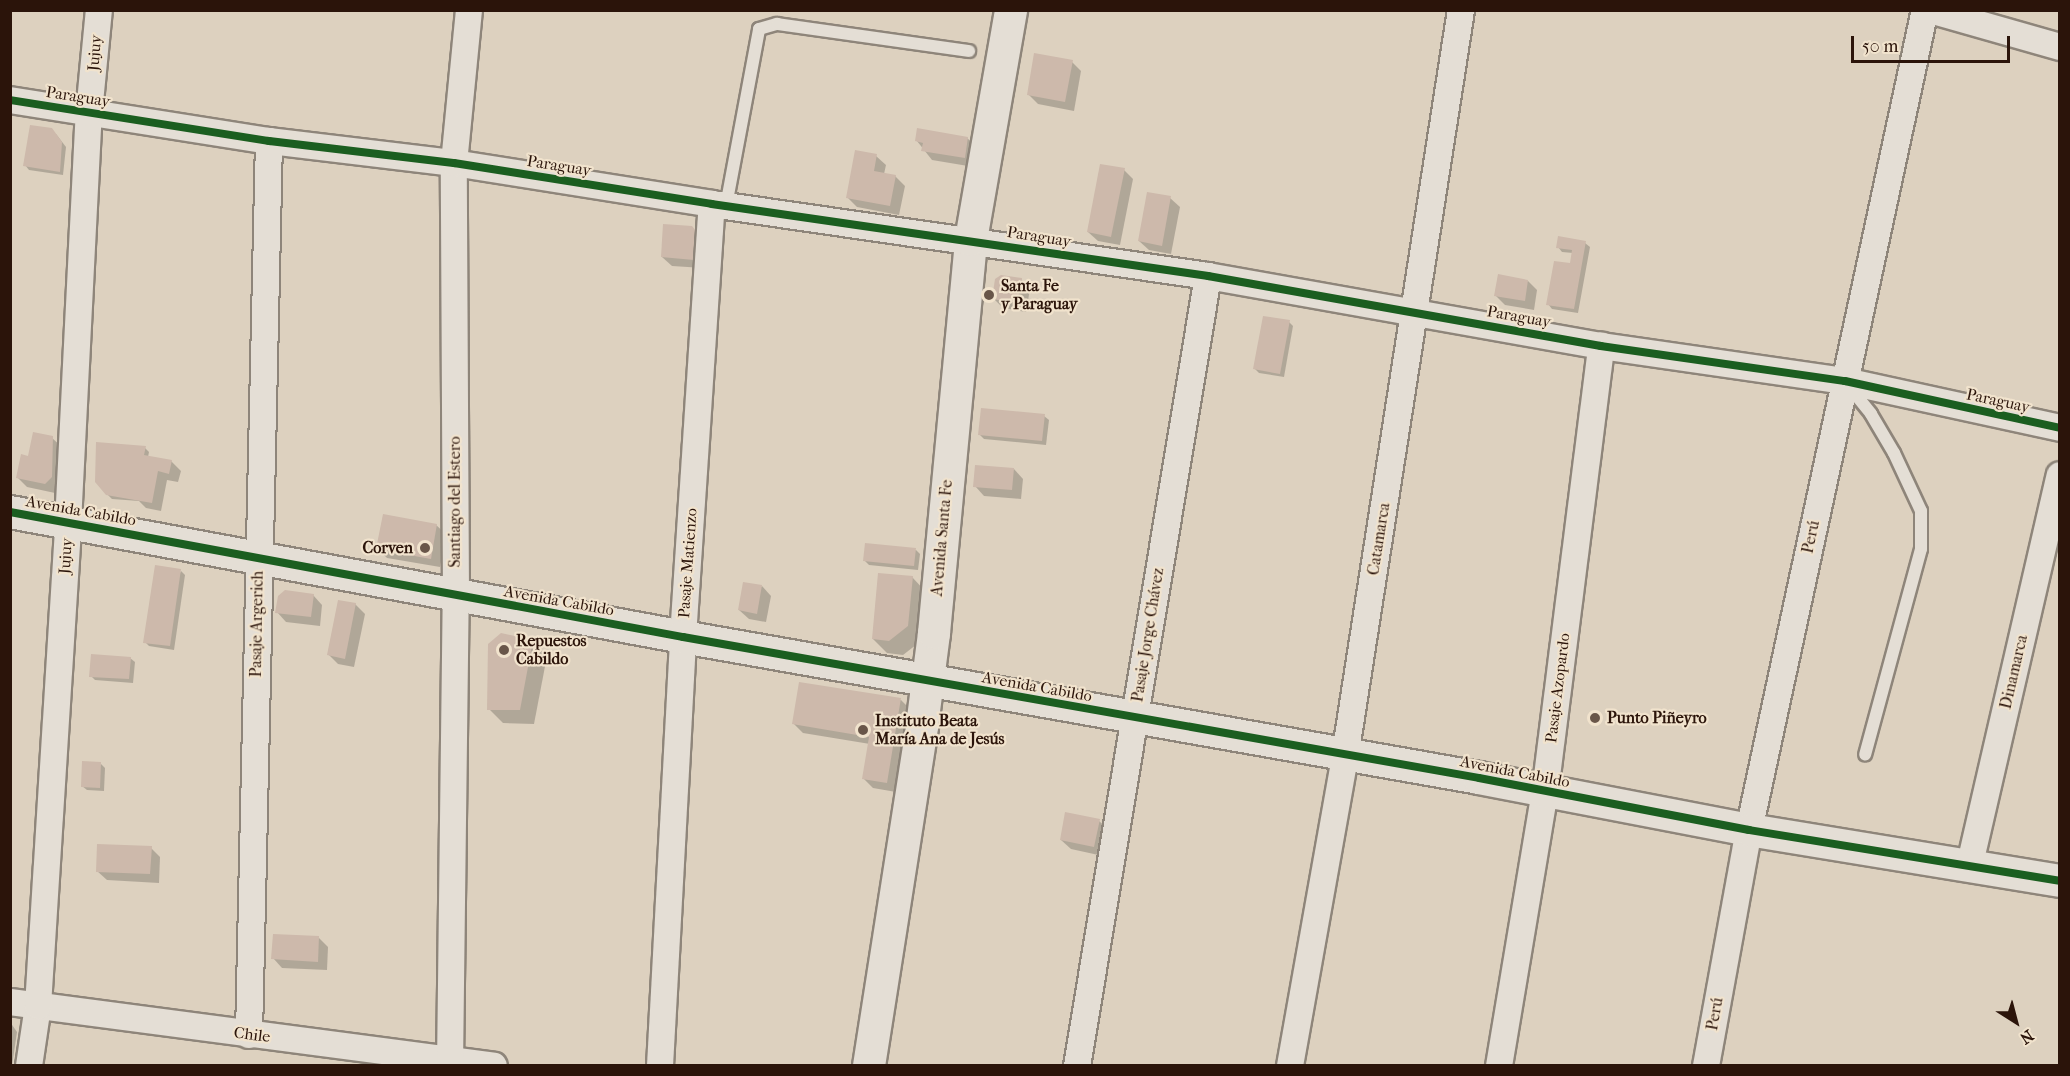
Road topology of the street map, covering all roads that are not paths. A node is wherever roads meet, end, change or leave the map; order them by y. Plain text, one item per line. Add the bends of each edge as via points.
1 (99, 10) edge
2 (470, 10) edge
3 (1011, 10) edge
4 (1461, 10) edge
5 (1925, 10) edge
6 (1930, 10) edge
7 (2060, 47) edge
8 (969, 51) dead end
9 (10, 100) edge
10 (89, 113) junction
11 (269, 141) junction
12 (454, 163) junction
13 (719, 205) junction
14 (971, 240) junction
15 (1208, 276) junction
16 (1413, 312) junction
17 (1602, 346) junction
18 (1845, 381) junction
19 (2060, 428) edge
20 (2060, 475) edge
21 (10, 512) edge
22 (68, 523) junction
23 (259, 557) junction
24 (456, 596) junction
25 (683, 638) junction
26 (927, 681) junction
27 (1134, 718) junction
28 (1865, 755) dead end
29 (1345, 756) junction
30 (1545, 792) junction
31 (1749, 830) junction
32 (1969, 868) junction
33 (2060, 881) edge
34 (10, 1002) edge
35 (38, 1006) junction
36 (249, 1035) junction
37 (450, 1063) edge
38 (29, 1065) edge
39 (494, 1065) edge
40 (660, 1065) edge
41 (869, 1065) edge
42 (1077, 1065) edge
43 (1290, 1065) edge
44 (1499, 1065) edge
45 (1706, 1065) edge

1 - 10 street, Jujuy
2 - 12 street, Santiago del Estero
3 - 14 street, Avenida Santa Fe
4 - 16 street, Catamarca
5 - 18 street, Perú
6 - 7 street
8 - 13 lane via 777,24 759,29
9 - 10 street, Paraguay
10 - 11 street, Paraguay
10 - 22 street, Jujuy
11 - 12 street, Paraguay
11 - 23 street, Pasaje Argerich
12 - 13 street, Paraguay
12 - 24 street, Santiago del Estero
13 - 14 street, Paraguay
13 - 25 street, Pasaje Matienzo
14 - 15 street, Paraguay
14 - 26 street, Avenida Santa Fe
15 - 16 street, Paraguay
15 - 27 street, Pasaje Jorge Chávez
16 - 17 street, Paraguay
16 - 29 street, Catamarca
17 - 18 street, Paraguay
17 - 30 street, Pasaje Azopardo
18 - 19 street, Paraguay
18 - 28 lane via 1877,424 1921,511 1921,549
18 - 31 street, Perú
20 - 32 street, Dinamarca
21 - 22 street, Avenida Cabildo
22 - 23 street, Avenida Cabildo
22 - 35 street, Jujuy
23 - 24 street, Avenida Cabildo
23 - 36 street, Pasaje Argerich
24 - 25 street, Avenida Cabildo
24 - 37 street, Santiago del Estero
25 - 26 street, Avenida Cabildo
25 - 40 street, Pasaje Matienzo
26 - 27 street, Avenida Cabildo
26 - 41 street, Avenida Santa Fe
27 - 29 street, Avenida Cabildo
27 - 42 street, Pasaje Jorge Chávez
29 - 30 street, Avenida Cabildo
29 - 43 street, Catamarca
30 - 31 street, Avenida Cabildo
30 - 44 street, Pasaje Azopardo
31 - 32 street, Avenida Cabildo
31 - 45 street, Perú
32 - 33 street, Avenida Cabildo
34 - 35 street, Chile
35 - 36 street, Chile
35 - 38 street, Jujuy
36 - 37 street, Chile
37 - 39 street, Chile

